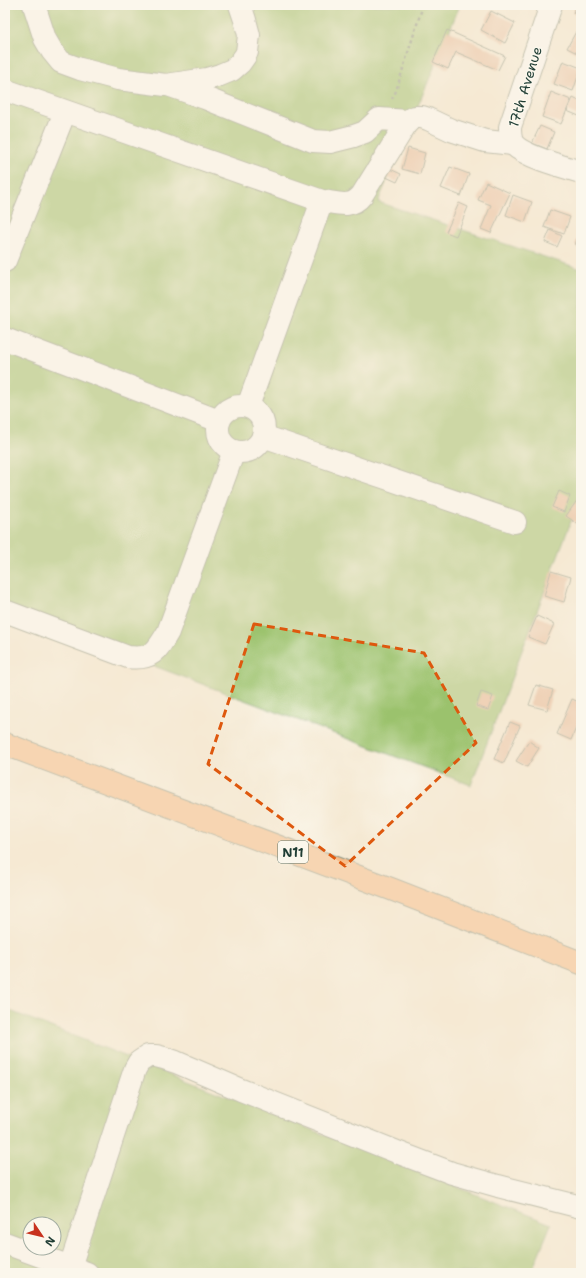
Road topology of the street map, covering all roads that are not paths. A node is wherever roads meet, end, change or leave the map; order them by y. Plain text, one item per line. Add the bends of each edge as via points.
1 (34, 5) edge
2 (240, 5) edge
3 (551, 5) edge
4 (166, 85) junction
5 (5, 90) edge
6 (65, 112) junction
7 (408, 121) junction
8 (513, 144) junction
9 (581, 172) edge
10 (322, 201) junction
11 (5, 260) edge
12 (5, 339) edge
13 (248, 406) junction
14 (219, 422) junction
15 (263, 436) junction
16 (234, 451) junction
17 (515, 522) dead end
18 (5, 611) edge
19 (5, 744) edge
20 (581, 963) edge
21 (581, 1207) edge
22 (5, 1243) edge
23 (75, 1271) edge

1 - 4 street via 45,39 61,62 118,79
2 - 4 street via 249,36 247,52 240,63 220,75
3 - 8 street, 17th Avenue via 510,127
4 - 7 street via 313,141 330,142 354,136 365,132 379,119
5 - 6 street
6 - 10 street
6 - 11 street
7 - 8 street via 422,117 485,141
7 - 10 street via 357,202 348,204
8 - 9 street, 17th Avenue via 534,156
10 - 13 street
12 - 14 street
13 - 14 street via 230,408
13 - 15 street via 262,418
14 - 16 street via 220,439 226,447
15 - 16 street via 259,444 252,449
15 - 17 street
16 - 18 street via 168,632 150,655 145,658 128,657
19 - 20 highway, N11
21 - 23 street via 452,1173 176,1062 152,1056 141,1060 135,1069
22 - 23 street

